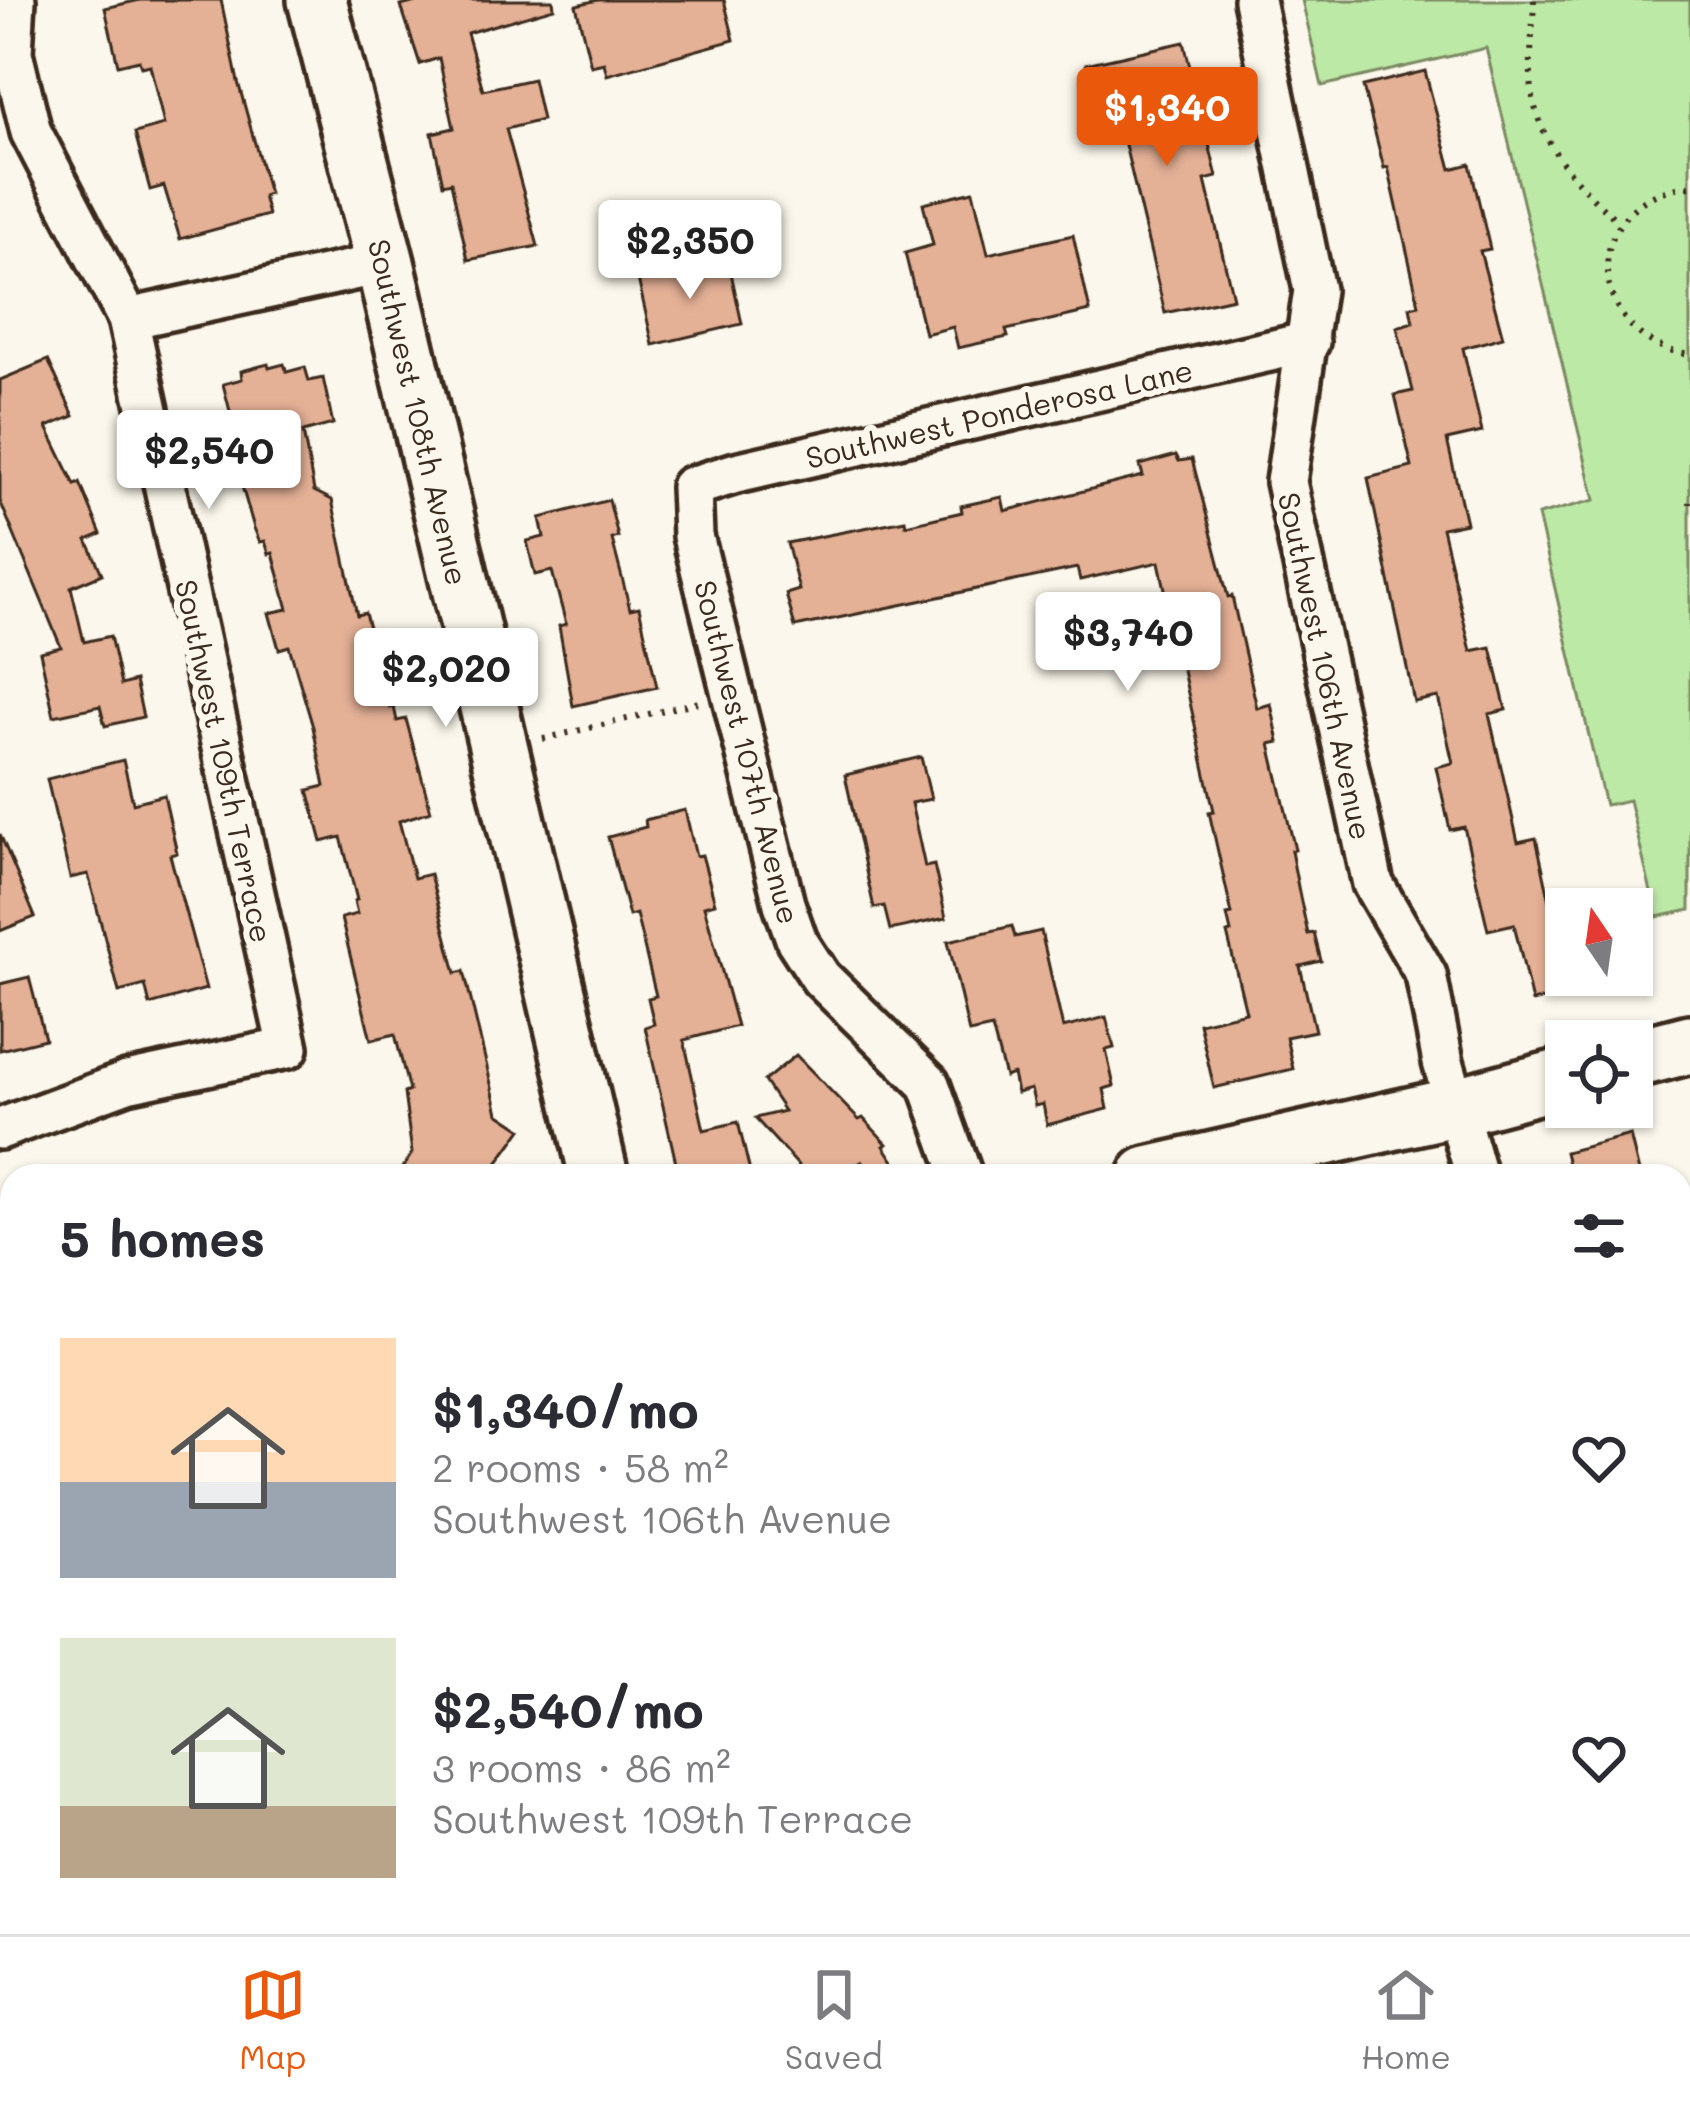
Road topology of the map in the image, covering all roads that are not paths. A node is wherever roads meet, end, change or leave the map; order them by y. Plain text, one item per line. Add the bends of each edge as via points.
1 (15, 0) edge
2 (317, 0) edge
3 (1254, 0) edge
4 (385, 263) junction
5 (128, 319) junction
6 (1309, 342) junction
7 (691, 487) joint
8 (1690, 1044) edge
9 (1653, 1054) edge
10 (1545, 1083) edge
11 (1457, 1106) junction
12 (0, 1129) edge
13 (596, 1164) edge
14 (958, 1164) edge
15 (1201, 1164) edge
16 (1473, 1164) edge

1 - 5 street, Southwest 109th Terrace via 12,53 31,132
2 - 4 street, Southwest 108th Avenue
3 - 6 street, Southwest 106th Avenue via 1314,290
4 - 5 street
4 - 13 street, Southwest 108th Avenue
5 - 12 street, Southwest 109th Terrace via 288,1048 127,1082
6 - 7 street, Southwest Ponderosa Lane
6 - 11 street, Southwest 106th Avenue via 1286,482 1372,884 1426,975
7 - 14 street, Southwest 107th Avenue via 693,536 797,941 820,978 929,1084
8 - 9 street
10 - 11 street
11 - 15 street
11 - 16 street, Southwest 106th Avenue

